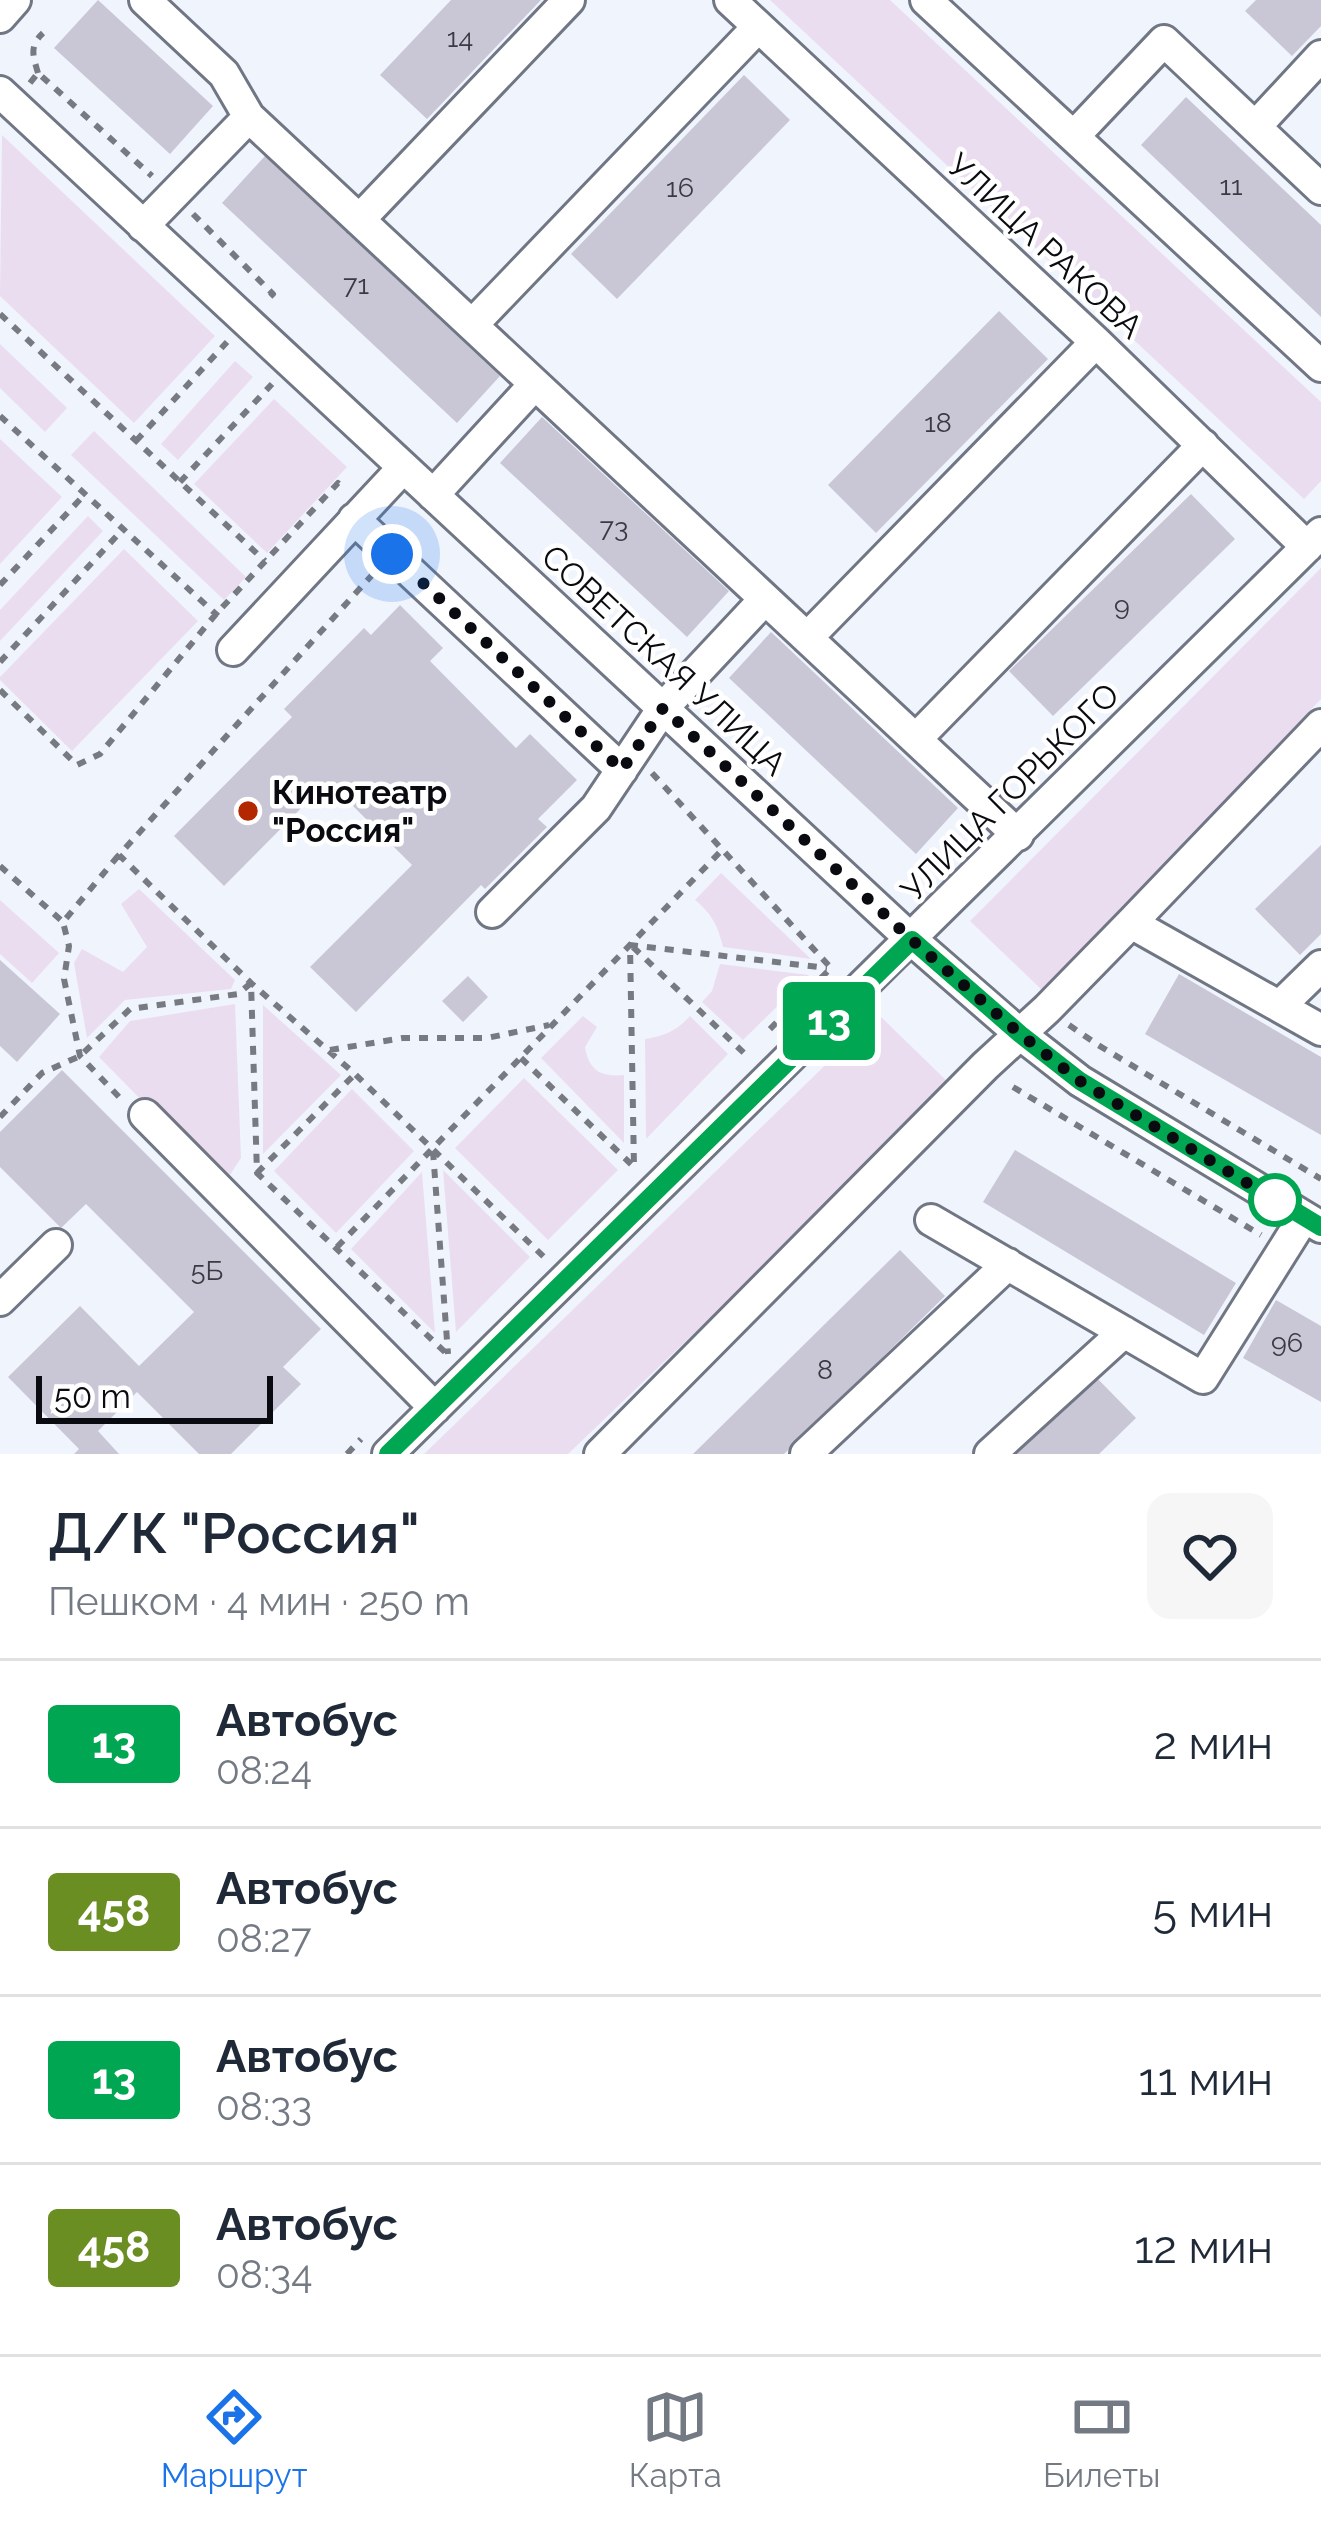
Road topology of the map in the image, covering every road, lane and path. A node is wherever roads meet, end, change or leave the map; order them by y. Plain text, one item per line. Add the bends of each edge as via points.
1 (15, 0) edge
2 (145, 0) edge
3 (569, 0) edge
4 (730, 0) edge
5 (926, 0) edge
6 (0, 17) edge
7 (758, 27) junction
8 (43, 33) dead end
9 (1321, 56) edge
10 (38, 73) dead end
11 (0, 92) edge
12 (249, 117) junction
13 (1256, 126) junction
14 (1074, 136) junction
15 (1321, 189) edge
16 (359, 220) junction
17 (143, 226) junction
18 (0, 314) edge
19 (246, 322) junction
20 (472, 326) junction
21 (1096, 342) junction
22 (290, 364) junction
23 (1321, 366) edge
24 (536, 384) junction
25 (0, 416) edge
26 (136, 441) junction
27 (1203, 445) junction
28 (403, 468) junction
29 (180, 482) junction
30 (86, 493) junction
31 (433, 495) junction
32 (361, 512) junction
33 (124, 527) junction
34 (1314, 540) edge
35 (392, 554) junction
36 (266, 562) junction
37 (0, 585) edge
38 (291, 585) junction
39 (765, 599) junction
40 (216, 614) junction
41 (807, 638) junction
42 (238, 644) joint
43 (0, 662) edge
44 (0, 690) edge
45 (663, 708) junction
46 (1321, 725) edge
47 (916, 740) junction
48 (627, 761) junction
49 (1018, 835) junction
50 (722, 850) junction
51 (0, 866) edge
52 (492, 912) dead end
53 (63, 922) dead end
54 (1131, 923) junction
55 (912, 940) junction
56 (630, 945) junction
57 (1321, 966) edge
58 (831, 968) junction
59 (251, 983) junction
60 (1280, 1006) junction
61 (553, 1025) junction
62 (1070, 1025) dead end
63 (1321, 1030) edge
64 (1020, 1034) junction
65 (760, 1040) dead end
66 (328, 1050) junction
67 (745, 1054) dead end
68 (520, 1058) junction
69 (355, 1074) junction
70 (1012, 1087) dead end
71 (145, 1114) dead end
72 (0, 1117) edge
73 (433, 1148) junction
74 (650, 1150) dead end
75 (634, 1167) junction
76 (256, 1174) junction
77 (1321, 1179) edge
78 (262, 1193) dead end
79 (932, 1220) dead end
80 (1312, 1222) edge
81 (56, 1245) dead end
82 (337, 1247) junction
83 (1286, 1249) junction
84 (544, 1258) dead end
85 (1008, 1264) junction
86 (0, 1300) edge
87 (1124, 1332) junction
88 (464, 1339) dead end
89 (448, 1355) junction
90 (435, 1408) junction
91 (388, 1454) edge
92 (600, 1454) edge
93 (806, 1454) edge
94 (990, 1454) edge

1 - 6 street
2 - 12 street via 224,74
3 - 16 street
4 - 7 street, УЛИЦА РАКОВА
5 - 14 street
7 - 20 street
7 - 21 street, УЛИЦА РАКОВА
8 - 10 path via 32,54
9 - 13 street
11 - 17 street, СОВЕТСКАЯ УЛИЦА
12 - 16 street
12 - 17 street
13 - 14 street via 1163,41
13 - 15 street
14 - 23 street
16 - 20 street
17 - 19 street, СОВЕТСКАЯ УЛИЦА
18 - 26 path
19 - 22 street, СОВЕТСКАЯ УЛИЦА
19 - 26 path
20 - 24 street
21 - 27 street, УЛИЦА РАКОВА
21 - 41 street
22 - 28 street, СОВЕТСКАЯ УЛИЦА
22 - 29 path
24 - 31 street
24 - 39 street
25 - 30 path
26 - 29 path
27 - 34 street, УЛИЦА РАКОВА
27 - 47 street
28 - 31 street, СОВЕТСКАЯ УЛИЦА
28 - 32 street
29 - 36 path
30 - 33 path
30 - 37 path
31 - 45 street, СОВЕТСКАЯ УЛИЦА
32 - 35 street
32 - 36 path via 338,483
32 - 38 street
33 - 40 path
33 - 43 path
34 - 49 street, УЛИЦА ГОРЬКОГО
35 - 48 street
35 - 59 path via 119,855
36 - 38 path
36 - 40 path
38 - 42 street
39 - 41 street
39 - 45 street
40 - 42 path
40 - 44 path via 100,754 76,765
41 - 47 street
45 - 48 street
45 - 55 street, СОВЕТСКАЯ УЛИЦА
46 - 54 street
47 - 49 street
48 - 50 path
48 - 52 street via 596,808
49 - 55 street, УЛИЦА ГОРЬКОГО
50 - 56 path
50 - 58 path
51 - 53 path
54 - 60 street
54 - 64 street
55 - 64 street, СОВЕТСКАЯ УЛИЦА
55 - 90 street, УЛИЦА ГОРЬКОГО
56 - 58 path
56 - 61 path
56 - 67 path
56 - 75 path
57 - 60 street
58 - 65 path
59 - 66 path
59 - 72 path via 238,994 130,1009 80,1056 43,1073
59 - 76 path
60 - 63 street
61 - 66 path
61 - 68 path
62 - 77 path
64 - 80 street, СОВЕТСКАЯ УЛИЦА via 1080,1081
64 - 92 street
66 - 69 path
68 - 73 path
68 - 75 path
69 - 73 path
69 - 76 path
70 - 83 path
71 - 90 street
73 - 82 path
73 - 84 path
73 - 89 path
74 - 75 path
76 - 78 path
76 - 82 path
79 - 85 street
80 - 83 street
81 - 86 street
82 - 89 path
83 - 87 street via 1203,1378
85 - 87 street
85 - 93 street
87 - 94 street
88 - 89 path
90 - 91 street, УЛИЦА ГОРЬКОГО

